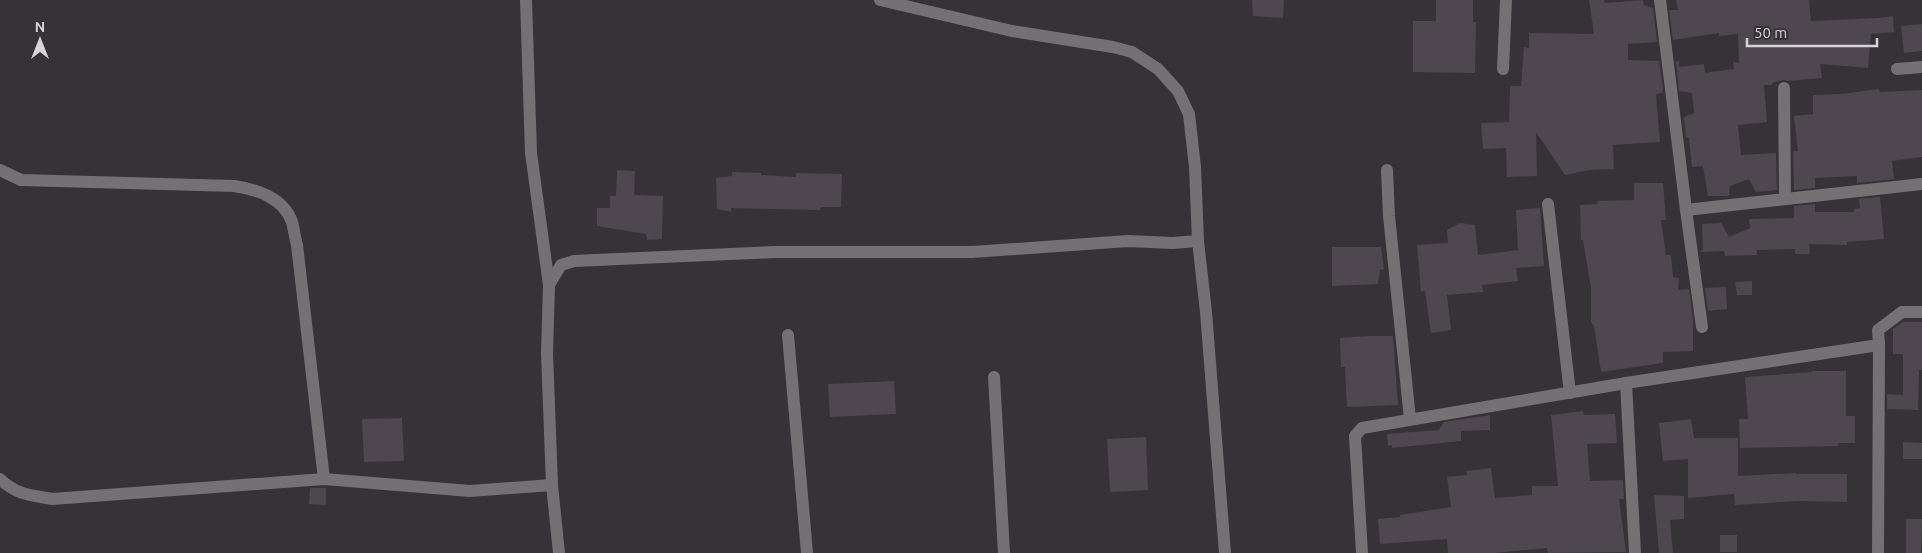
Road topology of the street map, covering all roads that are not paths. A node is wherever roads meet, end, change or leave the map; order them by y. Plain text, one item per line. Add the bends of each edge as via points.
1 (526, 0) edge
2 (880, 0) edge
3 (1506, 0) edge
4 (1660, 0) edge
5 (1922, 66) edge
6 (1503, 69) dead end
7 (1897, 69) dead end
8 (1784, 88) dead end
9 (0, 170) edge
10 (1387, 170) dead end
11 (1922, 184) edge
12 (1785, 199) junction
13 (1548, 204) dead end
14 (1686, 210) junction
15 (1198, 241) junction
16 (549, 285) junction
17 (1922, 312) edge
18 (1702, 326) dead end
19 (788, 336) dead end
20 (1879, 345) junction
21 (994, 377) dead end
22 (1626, 384) junction
23 (1570, 393) junction
24 (1410, 420) junction
25 (0, 479) edge
26 (324, 479) junction
27 (552, 485) junction
28 (559, 553) edge
29 (807, 553) edge
30 (1004, 553) edge
31 (1224, 553) edge
32 (1362, 553) edge
33 (1635, 553) edge
34 (1878, 553) edge

1 - 16 street via 531,153
2 - 15 street via 1012,31 1132,52 1158,69 1178,91 1189,114
3 - 6 street
4 - 14 street
5 - 7 street
8 - 12 street
9 - 26 street via 20,180 250,188 284,208 292,221 297,245
10 - 24 street
11 - 12 street
12 - 14 street
13 - 23 street
14 - 18 street
15 - 16 street via 1128,241 972,252 776,252 574,261 561,265
15 - 31 street
16 - 27 street via 547,353
17 - 20 street via 1902,312 1878,330
19 - 29 street
20 - 22 street
20 - 34 street
21 - 30 street
22 - 23 street
22 - 33 street
23 - 24 street
24 - 32 street via 1362,428 1355,436
25 - 26 street via 11,489 52,499
26 - 27 street via 470,490
27 - 28 street

